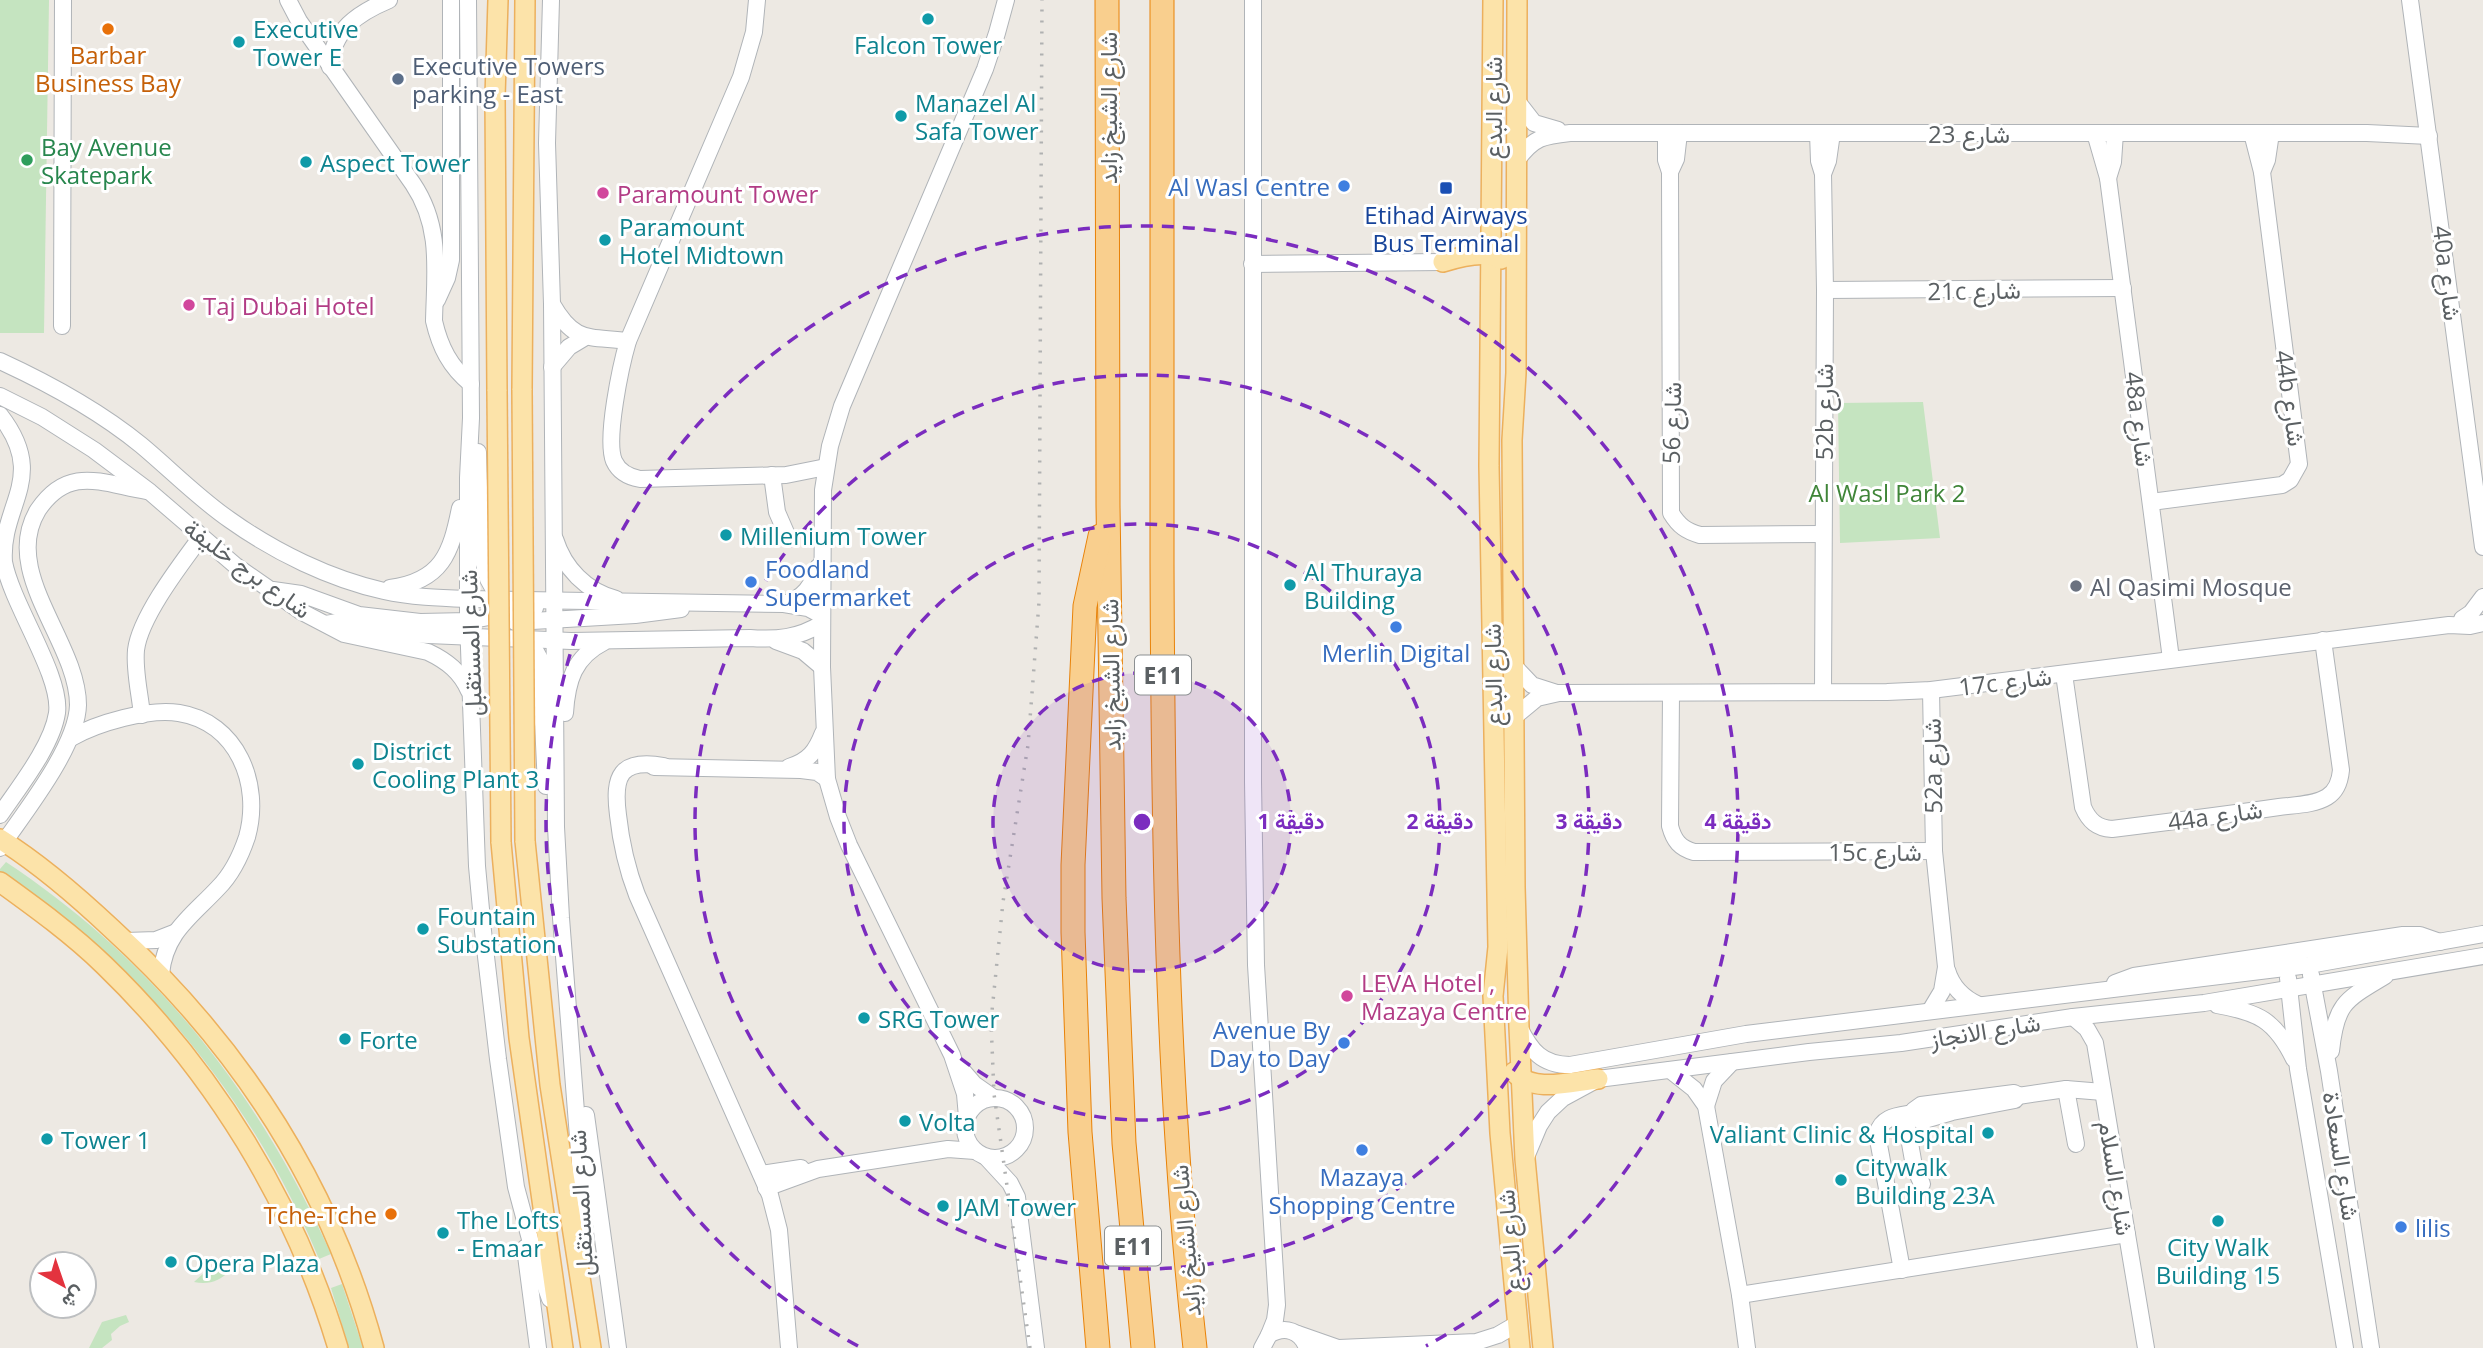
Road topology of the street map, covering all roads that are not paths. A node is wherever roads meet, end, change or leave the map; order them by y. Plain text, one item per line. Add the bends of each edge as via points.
1 (63, 0) edge
2 (288, 0) edge
3 (364, 0) edge
4 (389, 0) edge
5 (451, 0) edge
6 (468, 0) edge
7 (498, 0) edge
8 (526, 0) edge
9 (551, 0) edge
10 (757, 0) edge
11 (1006, 0) edge
12 (1107, 0) edge
13 (1162, 0) edge
14 (1253, 0) edge
15 (1493, 0) edge
16 (1517, 0) edge
17 (2410, 0) edge
18 (345, 27) junction
19 (330, 67) junction
20 (1517, 101) junction
21 (2428, 130) junction
22 (1570, 133) junction
23 (1672, 133) junction
24 (1825, 133) junction
25 (2095, 133) junction
26 (2115, 133) junction
27 (2252, 133) junction
28 (2271, 133) junction
29 (1517, 160) junction
30 (2262, 172) junction
31 (2108, 178) junction
32 (1492, 254) junction
33 (1443, 262) junction
34 (1252, 264) junction
35 (2123, 288) junction
36 (1825, 290) junction
37 (1491, 295) junction
38 (435, 304) junction
39 (552, 304) junction
40 (62, 326) dead end
41 (588, 339) junction
42 (627, 346) junction
43 (0, 361) edge
44 (552, 367) junction
45 (1516, 373) junction
46 (471, 384) junction
47 (0, 396) edge
48 (0, 415) edge
49 (471, 418) junction
50 (2477, 447) edge
51 (826, 467) junction
52 (779, 475) junction
53 (468, 478) junction
54 (823, 490) junction
55 (150, 492) junction
56 (2151, 502) junction
57 (1108, 505) junction
58 (552, 524) junction
59 (787, 534) dead end
60 (1822, 534) junction
61 (201, 537) junction
62 (2483, 547) edge
63 (821, 558) junction
64 (4, 564) junction
65 (0, 580) edge
66 (369, 587) junction
67 (271, 589) junction
68 (2483, 597) edge
69 (468, 599) junction
70 (500, 600) junction
71 (632, 601) junction
72 (554, 602) junction
73 (715, 603) junction
74 (0, 604) edge
75 (784, 604) junction
76 (23, 617) junction
77 (2483, 617) edge
78 (507, 619) junction
79 (554, 619) junction
80 (821, 620) junction
81 (2457, 623) junction
82 (2483, 623) edge
83 (327, 624) junction
84 (469, 629) junction
85 (2483, 637) edge
86 (523, 638) junction
87 (555, 640) junction
88 (774, 640) junction
89 (2323, 640) junction
90 (607, 641) junction
91 (2171, 659) junction
92 (1514, 666) junction
93 (822, 667) junction
94 (2063, 674) junction
95 (1931, 690) junction
96 (1823, 692) junction
97 (1559, 693) junction
98 (1671, 693) junction
99 (471, 696) junction
100 (78, 705) junction
101 (142, 715) junction
102 (1513, 718) junction
103 (115, 722) junction
104 (824, 729) junction
105 (71, 738) junction
106 (555, 759) junction
107 (784, 769) junction
108 (827, 779) junction
109 (0, 815) edge
110 (556, 827) junction
111 (1, 843) edge
112 (1934, 851) junction
113 (0, 882) edge
114 (174, 933) junction
115 (2483, 934) edge
116 (126, 941) junction
117 (2443, 943) junction
118 (1498, 947) junction
119 (2483, 956) edge
120 (2309, 965) junction
121 (1946, 967) junction
122 (2286, 968) junction
123 (2393, 971) junction
124 (161, 974) junction
125 (2313, 983) junction
126 (2290, 988) junction
127 (2102, 991) junction
128 (2204, 1003) junction
129 (1979, 1005) junction
130 (1930, 1011) junction
131 (2073, 1017) junction
132 (1519, 1027) junction
133 (570, 1040) junction
134 (952, 1055) junction
135 (1732, 1062) junction
136 (2298, 1069) junction
137 (1670, 1070) junction
138 (2329, 1071) junction
139 (1598, 1079) junction
140 (1522, 1080) junction
141 (2070, 1088) junction
142 (2103, 1093) junction
143 (994, 1098) junction
144 (1706, 1105) junction
145 (1910, 1114) junction
146 (967, 1119) junction
147 (2080, 1144) dead end
148 (929, 1152) junction
149 (981, 1154) junction
150 (1525, 1159) junction
151 (764, 1181) junction
152 (1922, 1184) dead end
153 (516, 1186) junction
154 (2127, 1234) junction
155 (1902, 1270) junction
156 (1275, 1282) junction
157 (1740, 1295) junction
158 (1094, 1312) junction
159 (585, 1316) junction
160 (559, 1319) junction
161 (1517, 1324) junction
162 (1299, 1338) edge
163 (1265, 1342) edge
164 (1476, 1342) junction
165 (338, 1348) edge
166 (374, 1348) edge
167 (538, 1348) edge
168 (563, 1348) edge
169 (591, 1348) edge
170 (618, 1348) edge
171 (789, 1348) edge
172 (1036, 1348) edge
173 (1092, 1348) edge
174 (1098, 1348) edge
175 (1143, 1348) edge
176 (1195, 1348) edge
177 (1339, 1348) edge
178 (1497, 1348) edge
179 (1520, 1348) edge
180 (1543, 1348) edge
181 (1747, 1348) edge
182 (2146, 1348) edge
183 (2345, 1348) edge
184 (2371, 1348) edge

1 - 40 street
2 - 19 street
3 - 18 street
4 - 18 street
5 - 38 street via 451,260
6 - 46 street, شارع المستقبل
7 - 160 main road, شارع المستقبل, bridge via 501,842 519,1038
8 - 159 main road, شارع المستقبل, bridge via 522,390 526,841 548,1073
9 - 39 street, شارع المستقبل via 547,143
10 - 42 street via 754,32 741,76
11 - 51 street via 985,69 842,406
12 - 57 highway, شارع الشيخ زايد / E11
13 - 176 highway, شارع الشيخ زايد / E11 via 1166,881 1181,1189
14 - 34 street
15 - 32 main road, شارع البدع
16 - 20 main road, شارع البدع
17 - 21 street, 40a شارع
18 - 19 street via 333,45
19 - 38 street via 428,209 435,237
20 - 22 street, شارع 23 via 1534,123
20 - 29 main road, شارع البدع
21 - 28 street, شارع 23
21 - 50 street, 40a شارع
22 - 23 street, شارع 23
22 - 29 street, شارع 23 via 1534,140
23 - 24 street, شارع 23
23 - 60 street, شارع 56 via 1676,159 1670,172 1671,513 1678,524 1700,535
24 - 25 street, شارع 23
24 - 36 street, 52b شارع
25 - 26 street, شارع 23
25 - 31 street, 48a شارع
26 - 27 street, شارع 23
26 - 31 street, 48a شارع
27 - 28 street, شارع 23
27 - 30 street, 44b شارع
28 - 30 street, 44b شارع
29 - 45 main road, شارع البدع
30 - 56 street, 44b شارع via 2300,455 2297,472 2273,487
31 - 35 street, 48a شارع
32 - 33 main road
32 - 37 main road, شارع البدع
32 - 45 main road via 1505,265 1507,344
33 - 34 street
33 - 37 main road via 1472,268 1485,279
34 - 156 street via 1256,965
35 - 36 street, 21c شارع
35 - 56 street, 48a شارع
36 - 60 street, 52b شارع
37 - 118 main road, شارع البدع via 1489,466
38 - 46 street via 441,346
39 - 41 street via 562,320
39 - 44 street, شارع المستقبل
41 - 42 street
41 - 44 street via 569,347
42 - 52 street via 614,424 629,465 663,477
43 - 66 street, شارع برج خليفة via 105,418 253,536
44 - 58 street, شارع المستقبل
45 - 92 main road, شارع البدع via 1512,440
46 - 49 street, شارع المستقبل
47 - 55 street, شارع برج خليفة via 70,434
48 - 64 street via 16,444 21,471 4,532
49 - 53 street, شارع المستقبل
49 - 70 street via 479,463 481,553
50 - 62 street, 40a شارع
51 - 52 street
51 - 54 street
52 - 54 street
52 - 59 street via 777,512
53 - 66 street via 454,539 439,565 402,586
53 - 69 street, شارع المستقبل
54 - 63 street
55 - 61 street, شارع برج خليفة
55 - 100 street via 88,478 76,481 62,486 40,507 27,532 29,573 71,671
56 - 91 street, 48a شارع
57 - 158 highway via 1085,606 1073,865 1077,1079
57 - 175 highway, شارع الشيخ زايد / E11 via 1122,1111
58 - 71 street via 558,546 576,575 602,594
58 - 72 street, شارع المستقبل
60 - 96 street, 52b شارع
61 - 67 street, شارع برج خليفة
61 - 101 street via 147,617 138,639
63 - 75 street via 810,587
63 - 80 street
64 - 65 street
64 - 76 street
66 - 69 street, شارع برج خليفة
67 - 83 street, شارع برج خليفة
67 - 84 street via 301,594 359,615
68 - 81 street
69 - 70 street, شارع برج خليفة
69 - 78 street
69 - 84 street, شارع المستقبل
70 - 72 street, شارع برج خليفة
70 - 78 street
71 - 72 street, شارع برج خليفة
71 - 73 street, شارع برج خليفة
72 - 78 street
72 - 79 street, شارع المستقبل
73 - 75 street, شارع برج خليفة
73 - 79 street via 660,613
74 - 76 street
75 - 80 street, شارع برج خليفة via 808,608
76 - 109 street via 51,677 58,711 46,744
77 - 81 street, 17c شارع
78 - 79 street
78 - 84 street
78 - 86 street
78 - 87 street
79 - 87 street, شارع المستقبل
80 - 88 street, شارع برج خليفة via 799,635
80 - 93 street
81 - 82 street, 17c شارع
81 - 85 street
81 - 89 street, 17c شارع
83 - 84 street, شارع برج خليفة via 343,621 384,631
83 - 99 street via 344,635 439,657 456,670
84 - 86 street, شارع برج خليفة
84 - 99 street, شارع المستقبل
86 - 87 street, شارع برج خليفة
86 - 110 street via 540,659 545,776
87 - 90 street, شارع برج خليفة
87 - 106 street, شارع المستقبل
88 - 90 street, شارع برج خليفة
88 - 93 street via 803,651
89 - 91 street, 17c شارع
89 - 94 street, 44a شارع via 2341,770 2328,797 2112,829 2091,821 2083,807
90 - 106 street via 583,656 570,677 562,743
91 - 94 street, 17c شارع
92 - 97 street, 17c شارع via 1532,685
92 - 102 main road, شارع البدع
93 - 104 street
94 - 95 street, 17c شارع
95 - 96 street, 17c شارع
95 - 112 street, 52a شارع
96 - 98 street, 17c شارع
97 - 98 street, 17c شارع
97 - 102 street, 17c شارع via 1537,698
98 - 112 street, 15c شارع via 1670,826 1677,844 1685,850
99 - 153 street, شارع المستقبل via 477,866
100 - 103 street via 94,718
100 - 105 street
101 - 103 street
101 - 114 street via 178,713 211,725 240,755 250,784 251,817 234,867
102 - 132 main road, شارع البدع
103 - 105 street
104 - 107 street via 814,753
104 - 108 street
105 - 111 street
106 - 110 street, شارع المستقبل
107 - 108 street via 817,772
107 - 151 street via 664,766 642,770 628,780 618,814 624,855 637,895
108 - 134 street via 849,845
110 - 133 street, شارع المستقبل
111 - 116 main road via 69,891
112 - 121 street, 52a شارع
113 - 165 main road via 103,964 152,1016 215,1096 253,1154 296,1236
114 - 116 street via 156,940
114 - 124 street via 164,952
115 - 117 street, شارع الانجاز
116 - 124 main road
117 - 120 street, شارع الانجاز
117 - 127 street, شارع الانجاز via 2403,935 2134,976
118 - 140 main road via 1507,1054
118 - 161 main road, شارع البدع via 1493,996
119 - 123 street, شارع الانجاز
120 - 122 street, شارع الانجاز
120 - 125 street, شارع السعادة
121 - 129 street, 52a شارع via 1961,994
121 - 130 street, 52a شارع via 1942,991
122 - 126 street, شارع السعادة
122 - 127 street, شارع الانجاز
123 - 125 street, شارع الانجاز
123 - 138 street via 2354,994 2341,1008 2332,1033
124 - 166 main road via 245,1075 293,1152 348,1265
125 - 126 street, شارع الانجاز
125 - 138 street, شارع السعادة
126 - 128 street, شارع الانجاز
126 - 136 street, شارع السعادة
127 - 129 street, شارع الانجاز
128 - 131 street, شارع الانجاز
128 - 136 street via 2261,1016 2281,1034
129 - 130 street, شارع الانجاز
130 - 132 street, شارع الانجاز via 1746,1034 1570,1065 1557,1065 1535,1054
131 - 135 street, شارع الانجاز
131 - 142 street, شارع السلام via 2092,1035
132 - 140 main road, شارع البدع
133 - 159 street, شارع المستقبل via 582,1189
133 - 170 street via 585,1112
134 - 143 street via 965,1075
134 - 146 street
135 - 137 street, شارع الانجاز
135 - 144 street via 1714,1081
136 - 183 street, شارع السعادة
137 - 139 street, شارع الانجاز
137 - 144 street
138 - 184 street, شارع السعادة
139 - 140 main road via 1544,1084
139 - 150 street, شارع الانجاز via 1548,1112
140 - 150 main road, شارع البدع
141 - 142 street
141 - 145 street via 1921,1105
141 - 147 street
142 - 154 street, شارع السلام
143 - 146 street via 978,1104
143 - 149 street via 1013,1105 1025,1132 1006,1156
144 - 157 street
145 - 152 street via 1914,1166
145 - 155 street via 1887,1118 1877,1135
146 - 148 street
146 - 149 street via 965,1132
148 - 149 street via 948,1149
148 - 151 street
149 - 172 street via 1010,1182 1017,1198
150 - 180 main road, شارع البدع
151 - 171 street via 779,1230
153 - 160 street, شارع المستقبل via 534,1254
153 - 167 street
154 - 155 street
154 - 182 street, شارع السلام
155 - 157 street
156 - 162 street via 1284,1315
156 - 163 street via 1276,1315
157 - 181 street
158 - 173 highway
158 - 174 highway
159 - 169 main road, شارع المستقبل
160 - 168 main road, شارع المستقبل
161 - 164 street
161 - 179 main road, شارع البدع
162 - 163 street via 1280,1330
162 - 177 street
164 - 177 street
164 - 178 street

